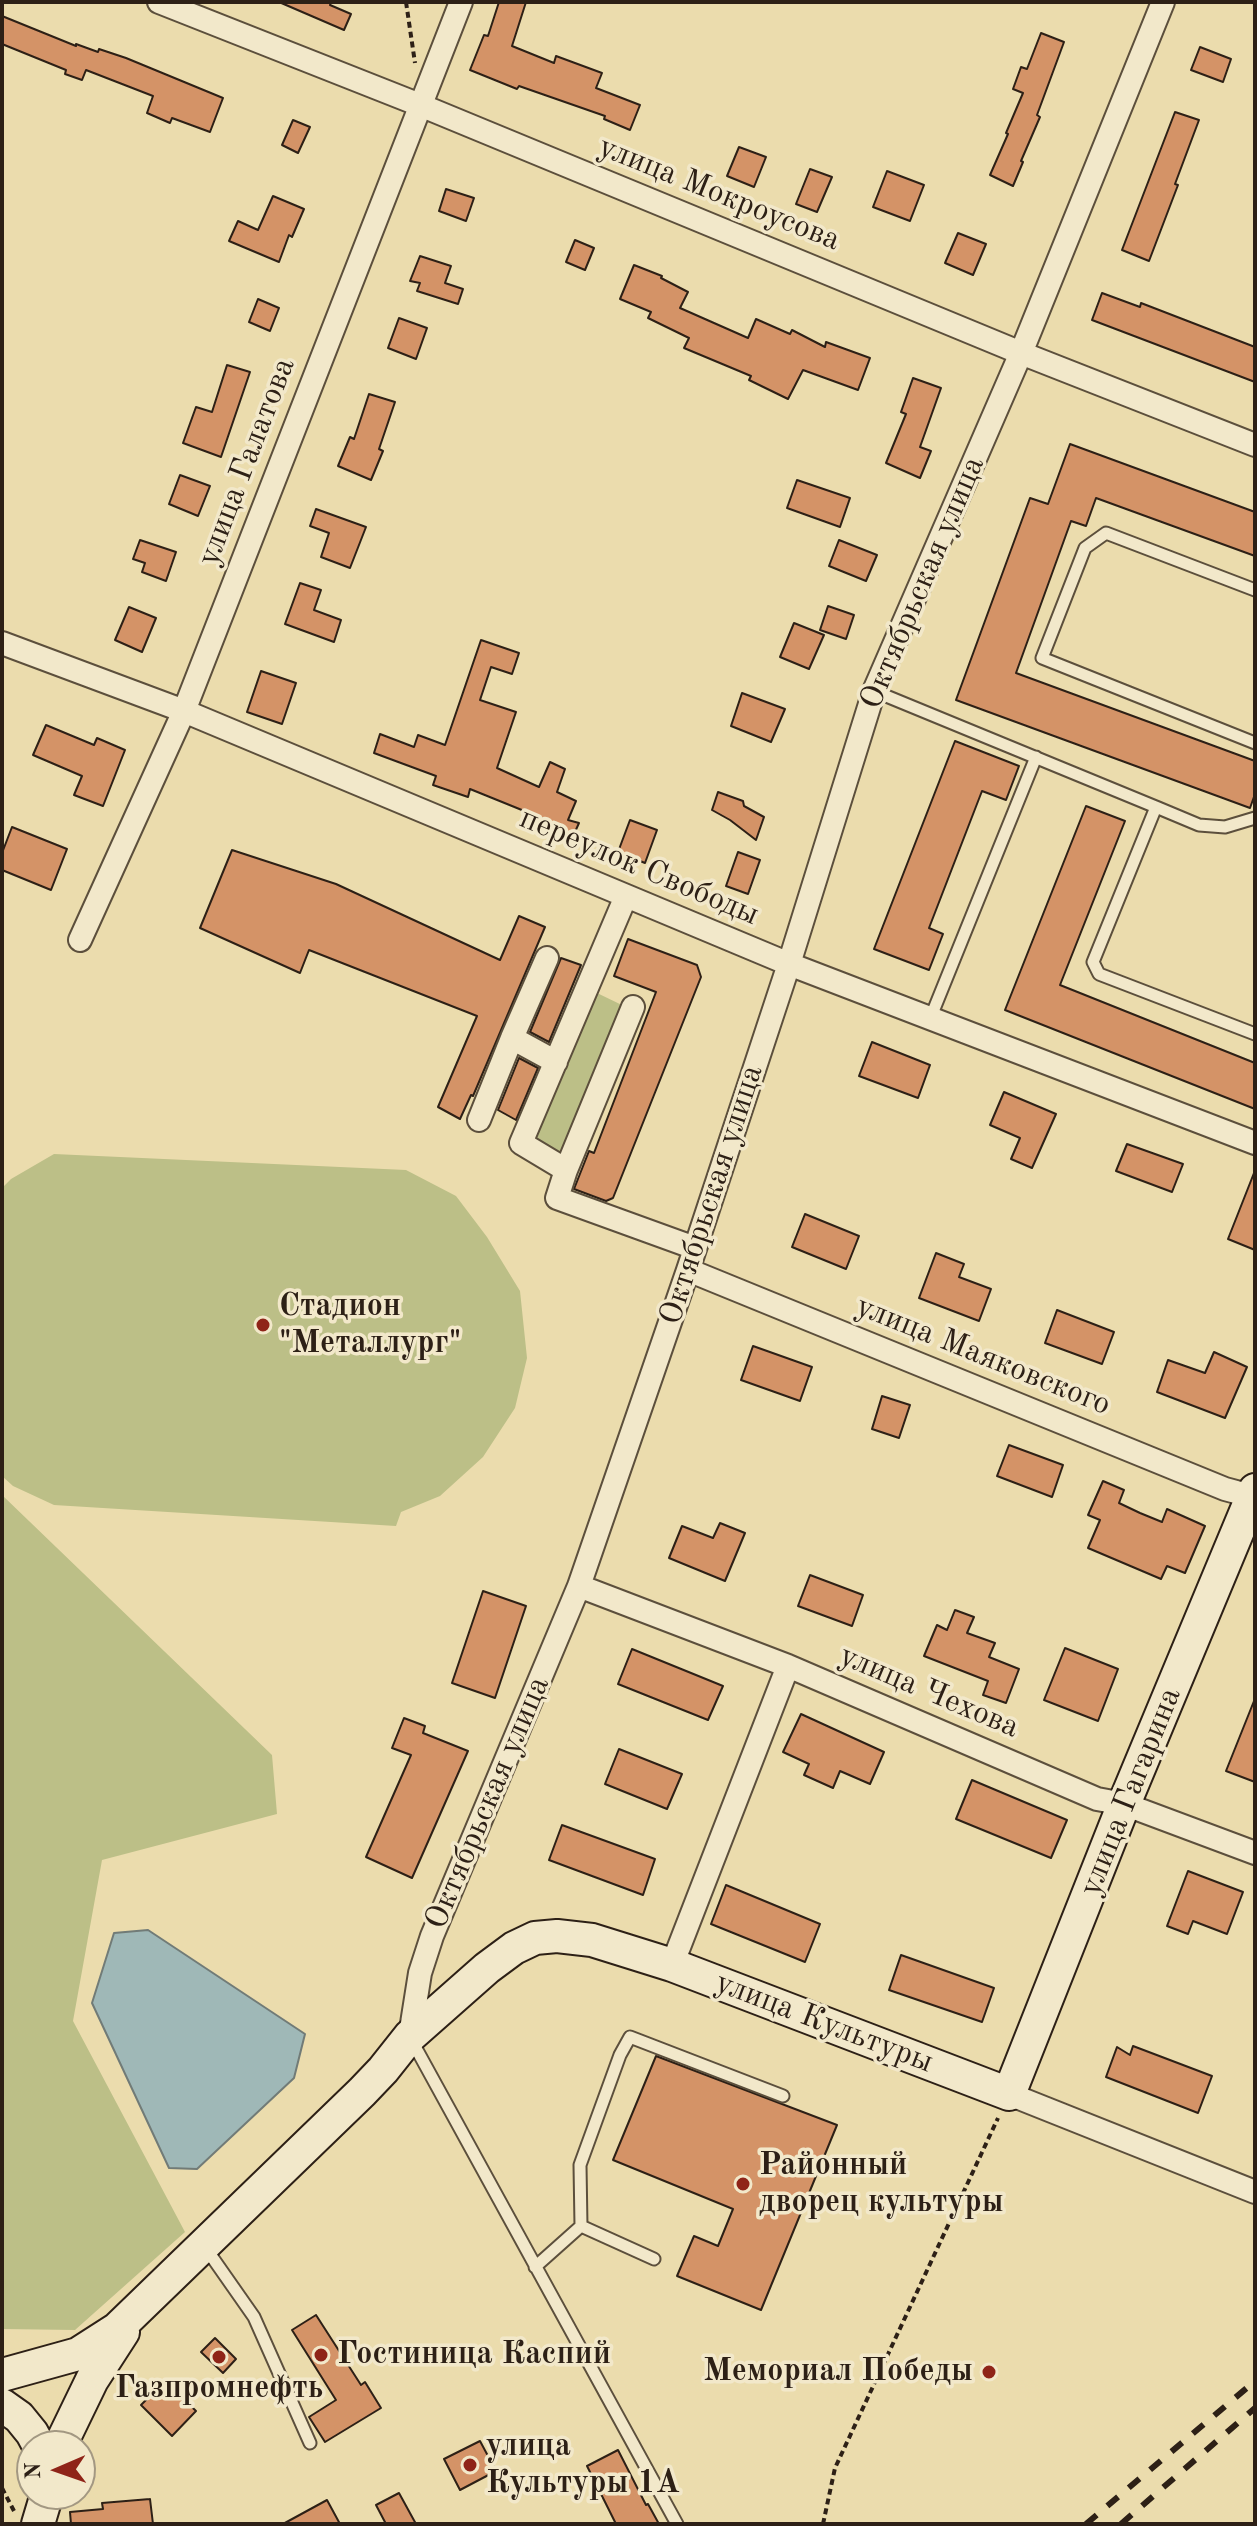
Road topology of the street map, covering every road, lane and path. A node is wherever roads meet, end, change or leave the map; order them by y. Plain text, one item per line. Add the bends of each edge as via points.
1 (159, 2) edge
2 (406, 2) edge
3 (461, 2) edge
4 (1163, 2) edge
5 (420, 105) junction
6 (1021, 353) junction
7 (1255, 445) edge
8 (1255, 590) edge
9 (2, 643) edge
10 (874, 691) junction
11 (184, 711) junction
12 (1255, 743) edge
13 (1036, 757) junction
14 (1156, 807) junction
15 (1255, 818) edge
16 (626, 896) junction
17 (80, 940) dead end
18 (547, 958) dead end
19 (789, 964) junction
20 (633, 1007) dead end
21 (930, 1019) junction
22 (1255, 1034) edge
23 (512, 1038) junction
24 (556, 1062) junction
25 (479, 1120) dead end
26 (1255, 1143) edge
27 (566, 1170) junction
28 (695, 1248) junction
29 (688, 1270) junction
30 (1254, 1495) edge
31 (579, 1586) junction
32 (788, 1666) junction
33 (1124, 1804) junction
34 (1255, 1853) edge
35 (672, 1965) junction
36 (410, 2036) junction
37 (1009, 2094) junction
38 (783, 2096) dead end
39 (1255, 2192) edge
40 (581, 2226) junction
41 (204, 2246) junction
42 (654, 2259) dead end
43 (535, 2267) junction
44 (141, 2307) junction
45 (44, 2363) junction
46 (2, 2366) edge
47 (2, 2375) edge
48 (2, 2405) edge
49 (30, 2430) edge
50 (68, 2430) edge
51 (310, 2443) dead end
52 (2, 2488) edge
53 (36, 2515) edge
54 (677, 2524) edge
55 (823, 2524) edge

1 - 5 street, улица Мокроусова
2 - 5 path
3 - 5 street, улица Галатова
4 - 6 street, Октябрьская улица
5 - 6 street, улица Мокроусова
5 - 11 street, улица Галатова
6 - 7 street, улица Мокроусова
6 - 10 street, Октябрьская улица
8 - 12 lane via 1106,533 1085,548 1042,658
9 - 11 street, переулок Свободы
10 - 13 lane
10 - 19 street, Октябрьская улица
11 - 16 street, переулок Свободы
11 - 17 street, улица Галатова
13 - 14 lane
13 - 21 lane
14 - 15 lane via 1199,825 1225,827
14 - 22 lane via 1093,962 1099,974
16 - 19 street, переулок Свободы
16 - 24 street
18 - 23 street
19 - 21 street, переулок Свободы
19 - 28 street, Октябрьская улица
20 - 27 street
21 - 26 street, переулок Свободы
23 - 24 street
23 - 25 street
24 - 27 street via 521,1143
27 - 28 street via 557,1198
28 - 29 street, Октябрьская улица
29 - 30 street, улица Маяковского via 1225,1489
29 - 31 street, Октябрьская улица
30 - 33 main road, улица Гагарина
31 - 32 street, улица Чехова
31 - 36 street, Октябрьская улица via 432,1936
32 - 33 street, улица Чехова via 1097,1799
32 - 35 street
33 - 34 street, улица Чехова
33 - 37 main road, улица Гагарина
35 - 36 main road, улица Культуры via 592,1940 535,1938 487,1968
35 - 37 main road, улица Культуры
36 - 41 main road, Октябрьская улица via 362,2092
36 - 43 lane
37 - 39 street, улица Культуры
37 - 55 path via 835,2468
38 - 40 lane via 630,2037 580,2165
40 - 42 lane
40 - 43 lane
41 - 44 main road, Октябрьская улица
41 - 51 lane via 254,2317
43 - 54 lane
44 - 45 main road via 97,2344
44 - 50 main road via 92,2380
45 - 46 main road
45 - 47 main road
48 - 49 main road
52 - 53 path

